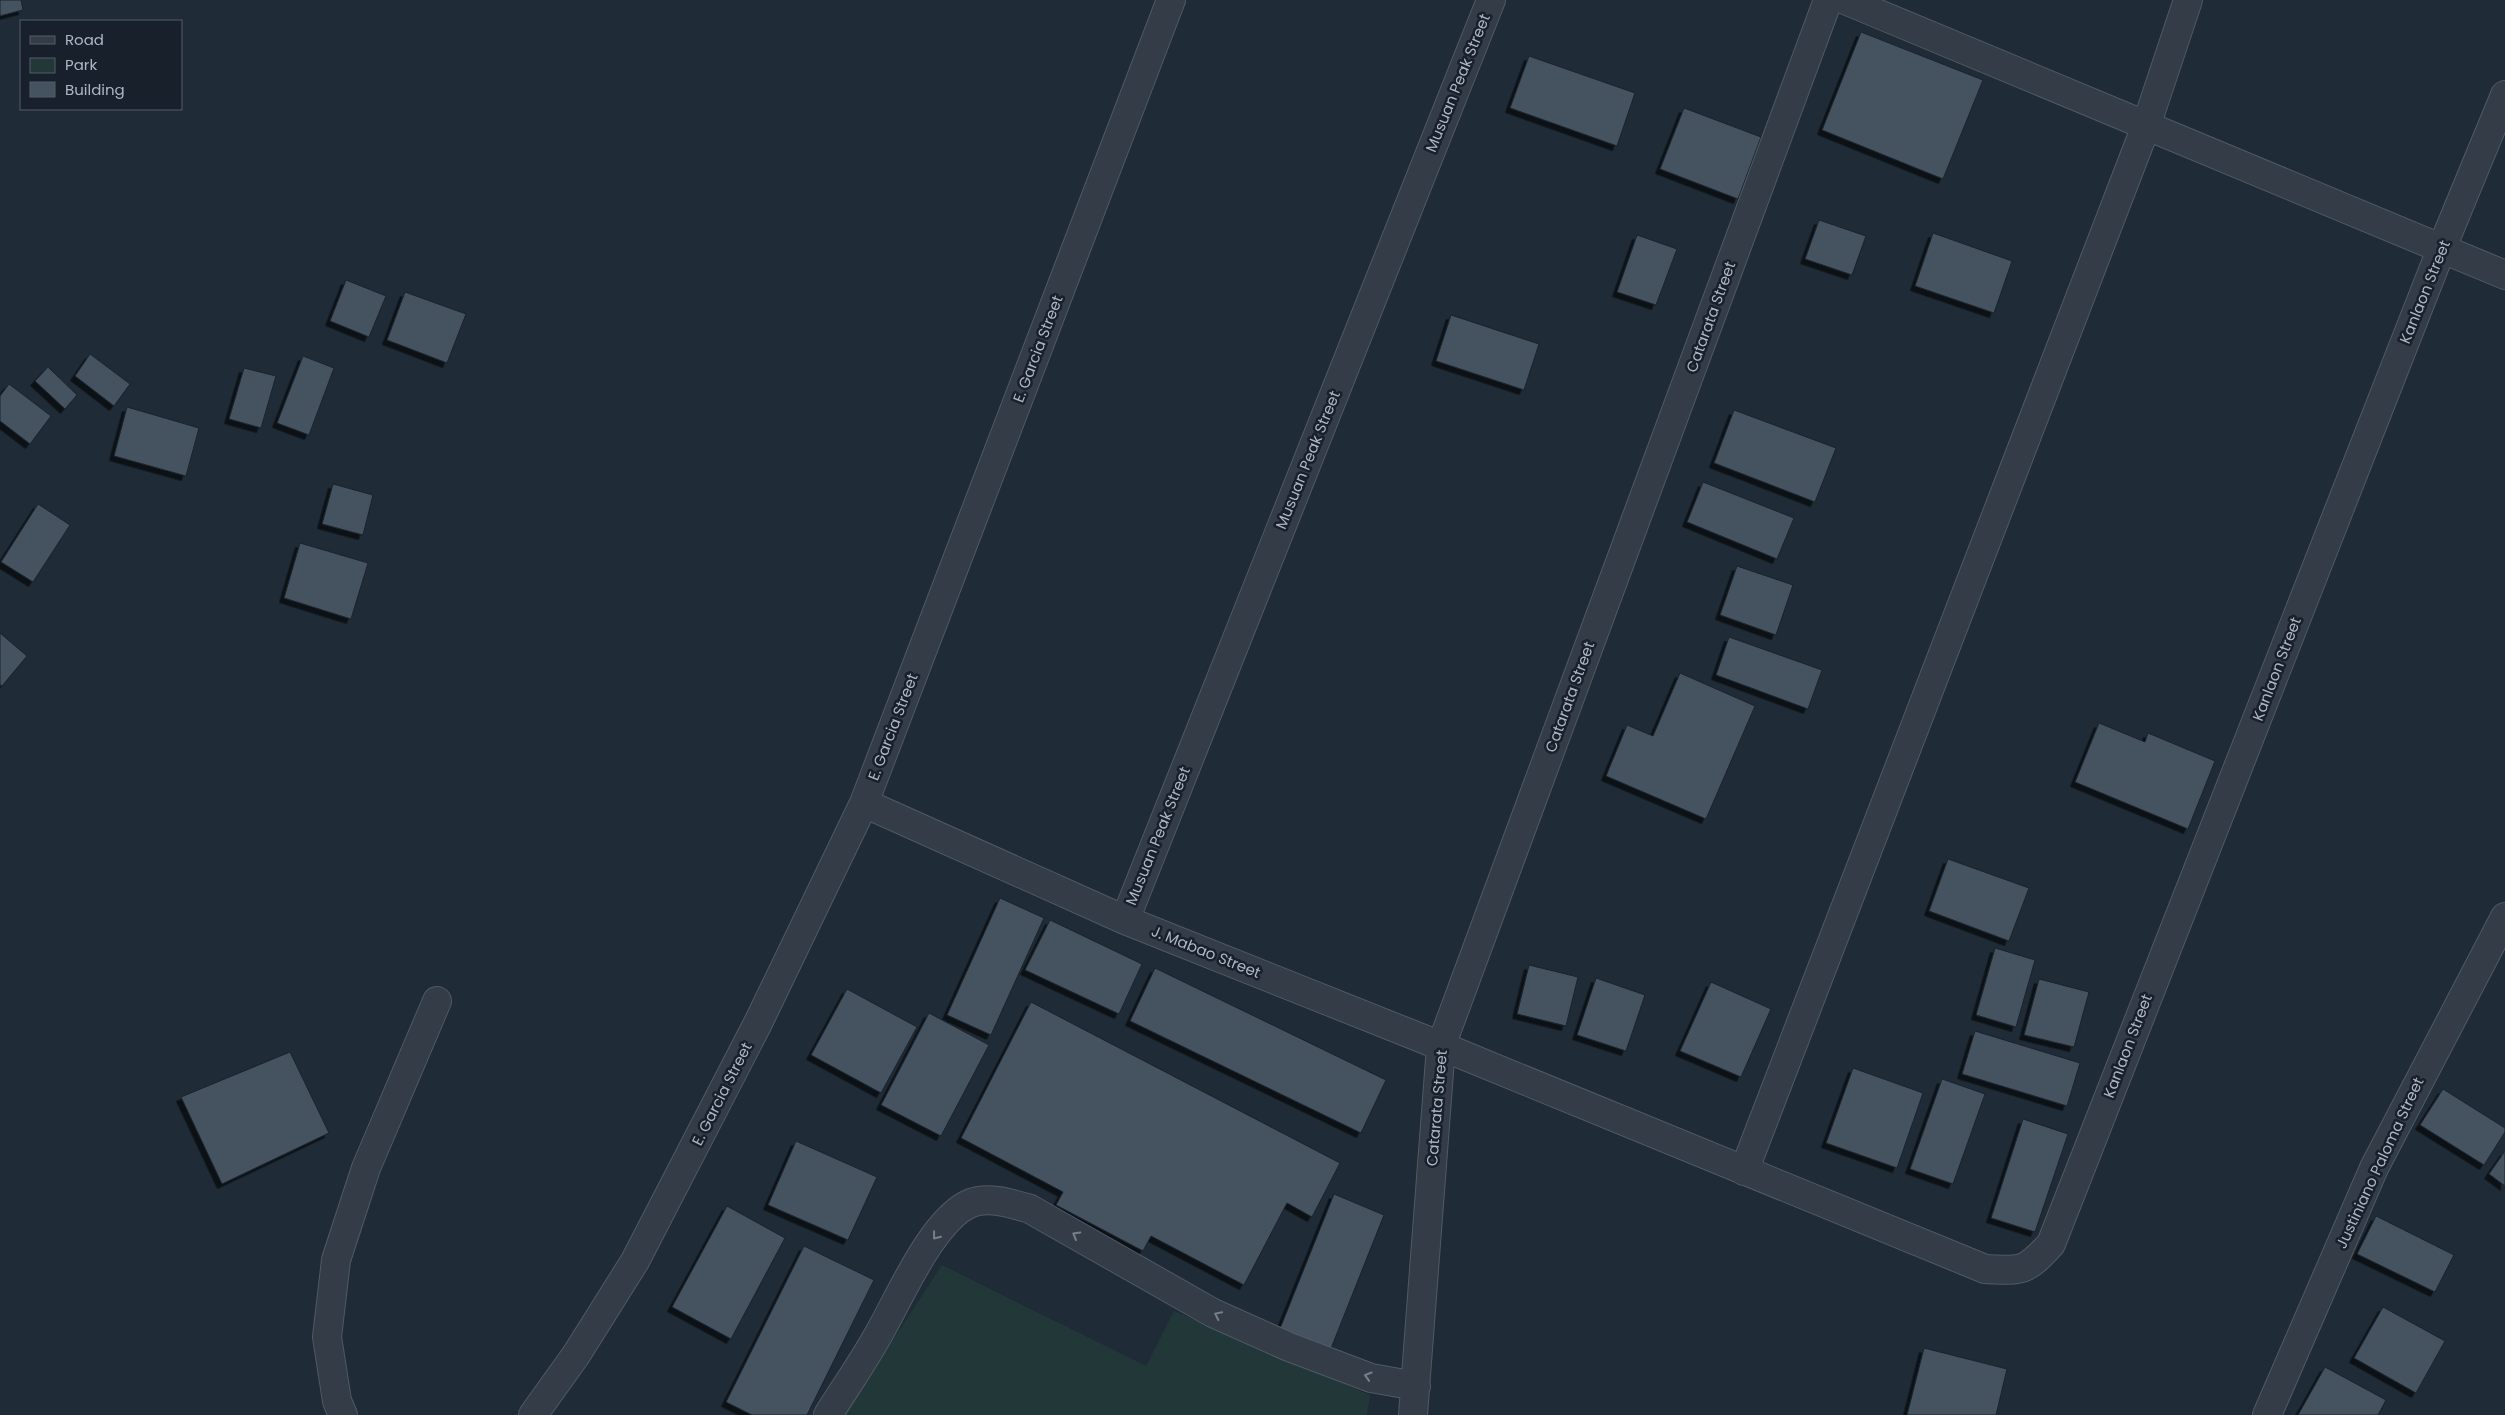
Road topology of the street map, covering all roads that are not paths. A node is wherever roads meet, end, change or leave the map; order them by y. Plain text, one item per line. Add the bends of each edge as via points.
1 (1171, 0) edge
2 (1491, 0) edge
3 (1828, 0) edge
4 (1845, 0) edge
5 (2188, 0) edge
6 (2505, 95) edge
7 (2146, 126) junction
8 (2442, 250) junction
9 (2505, 275) edge
10 (864, 803) junction
11 (2505, 916) edge
12 (1125, 920) junction
13 (437, 1001) dead end
14 (1441, 1046) junction
15 (1744, 1171) junction
16 (2051, 1244) joint
17 (1416, 1386) junction
18 (343, 1415) edge
19 (533, 1415) edge
20 (828, 1415) edge
21 (1413, 1415) edge
22 (2267, 1415) edge

1 - 10 street, E. Garcia Street
2 - 12 street, Musuan Peak Street
3 - 14 street, Catarata Street
4 - 7 street
5 - 7 street
6 - 8 street, Kanlaon Street
7 - 8 street
7 - 15 street
8 - 9 street
8 - 16 street, Kanlaon Street
10 - 12 street, J. Mabao Street
10 - 19 street, E. Garcia Street via 758,1023 635,1261 576,1355
11 - 22 street, Justiniano Paloma Street via 2374,1168
12 - 14 street, J. Mabao Street
13 - 18 street via 366,1168 336,1260 327,1338
14 - 15 street, J. Mabao Street
14 - 17 street, Catarata Street
15 - 16 street, J. Mabao Street via 1985,1269 2014,1271 2032,1264
17 -> 20 street via 1371,1378 1289,1348 1213,1313 1030,1209 1002,1201 973,1202 956,1212 912,1268 881,1329
17 - 21 street, Catarata Street

